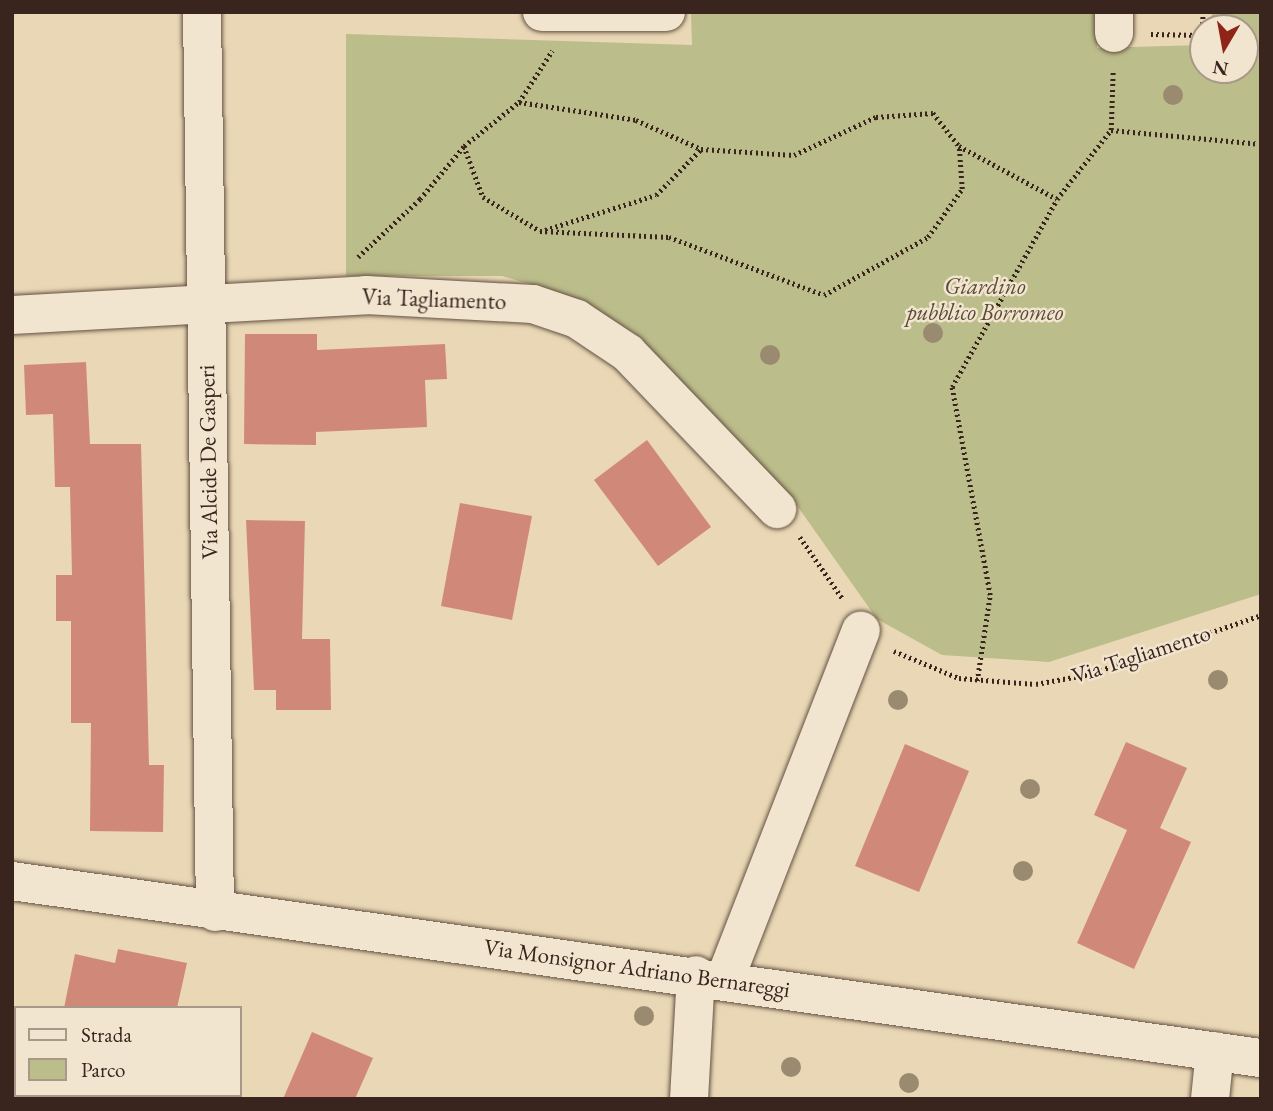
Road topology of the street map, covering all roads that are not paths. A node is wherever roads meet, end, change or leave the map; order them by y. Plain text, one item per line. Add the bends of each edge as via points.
1 (202, 12) edge
2 (542, 12) edge
3 (576, 13) edge
4 (666, 14) edge
5 (206, 302) junction
6 (12, 315) edge
7 (778, 509) dead end
8 (861, 631) dead end
9 (12, 881) edge
10 (215, 912) junction
11 (710, 977) junction
12 (1215, 1051) junction
13 (1261, 1058) edge
14 (689, 1099) edge
15 (1210, 1099) edge

1 - 5 street, Via Alcide De Gasperi
2 - 3 street
3 - 4 street
5 - 6 street, Via Tagliamento
5 - 7 street, Via Tagliamento via 475,298 533,304 577,319 628,353
5 - 10 street, Via Alcide De Gasperi
8 - 11 street
9 - 10 street, Via Monsignor Adriano Bernareggi
10 - 11 street, Via Monsignor Adriano Bernareggi
11 - 12 street, Via Monsignor Adriano Bernareggi
11 - 14 street
12 - 13 street, Via Monsignor Adriano Bernareggi
12 - 15 street

